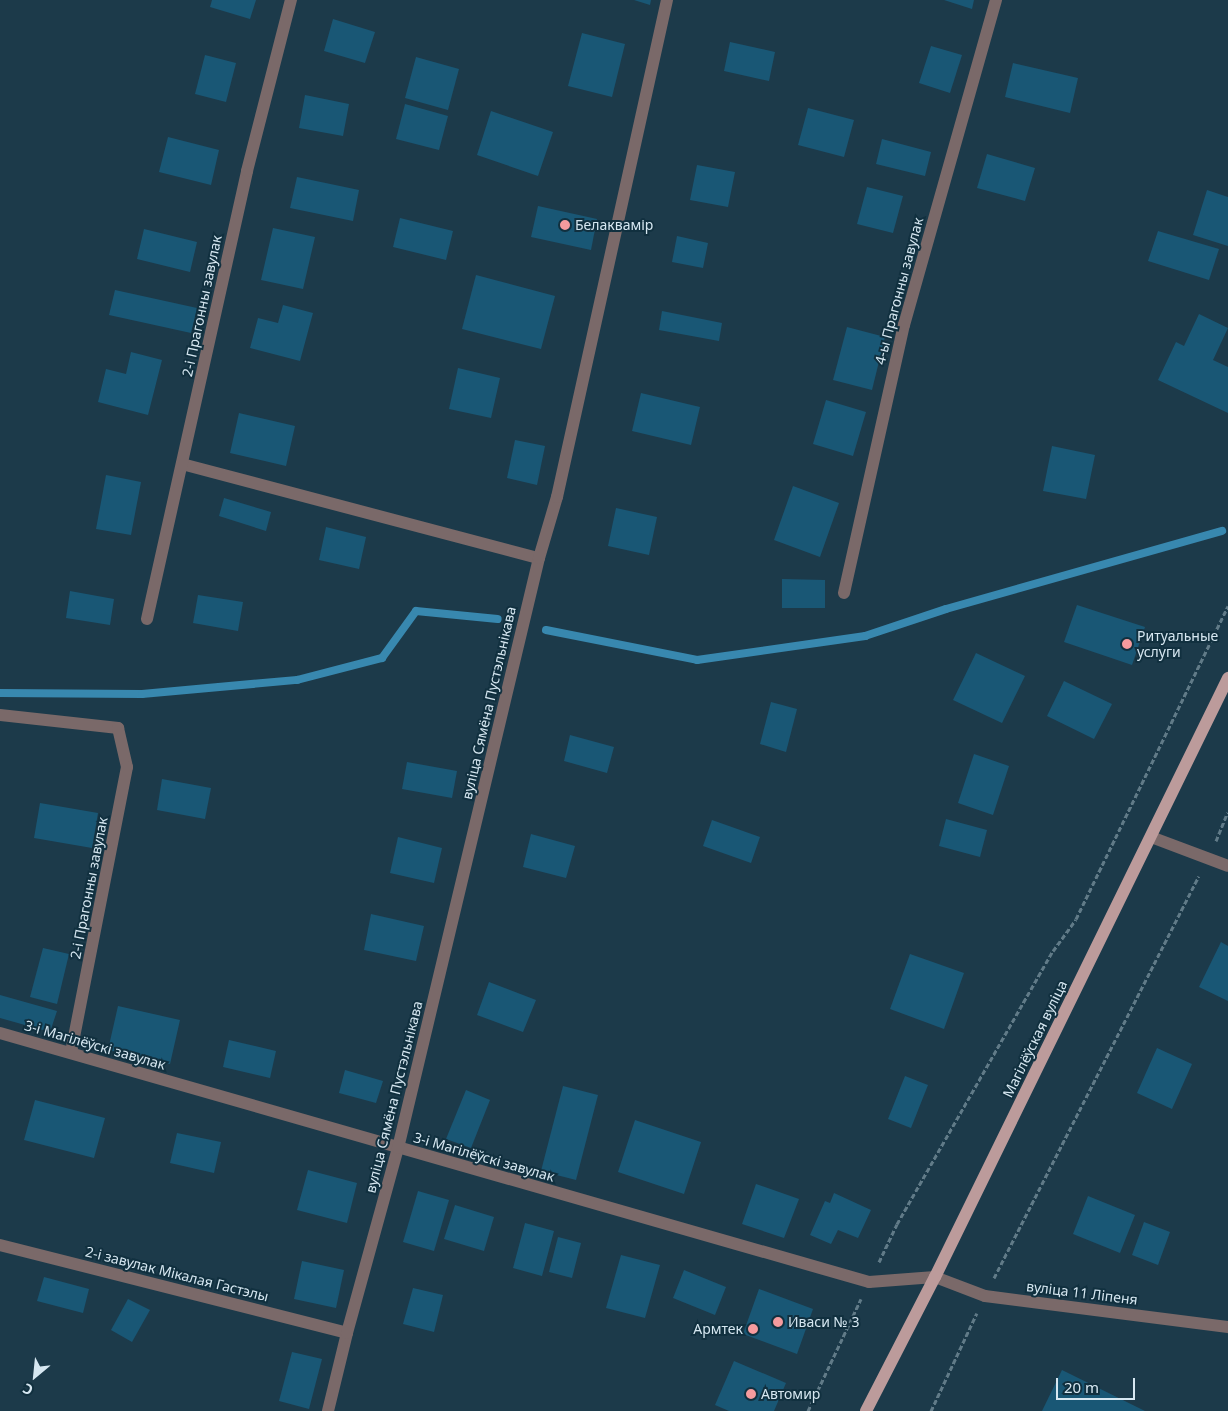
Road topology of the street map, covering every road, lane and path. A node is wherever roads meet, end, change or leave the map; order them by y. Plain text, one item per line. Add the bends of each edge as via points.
1 (291, 0) edge
2 (667, 0) edge
3 (996, 0) edge
4 (182, 464) junction
5 (539, 558) junction
6 (844, 593) dead end
7 (1228, 606) edge
8 (147, 619) dead end
9 (1228, 678) edge
10 (0, 715) edge
11 (1228, 812) edge
12 (1151, 837) junction
13 (1208, 860) junction
14 (1228, 866) edge
15 (0, 1033) edge
16 (71, 1053) junction
17 (398, 1148) junction
18 (0, 1245) edge
19 (935, 1277) junction
20 (869, 1282) junction
21 (985, 1296) junction
22 (1228, 1328) edge
23 (347, 1333) junction
24 (328, 1411) edge
25 (808, 1411) edge
26 (866, 1411) edge
27 (931, 1411) edge

1 - 4 street, 2-і Прагонны завулак via 247,171
2 - 5 street, вуліца Сямёна Пустэльнікава via 557,497
3 - 6 street, 4-ы Прагонны завулак via 904,325
4 - 5 street
4 - 8 street, 2-і Прагонны завулак
5 - 17 street, вуліца Сямёна Пустэльнікава
7 - 20 path via 1076,919 1038,976 897,1224
9 - 12 main road, Магілёўская вуліца
10 - 16 street, 2-і Прагонны завулак via 118,728 127,767
11 - 13 path
12 - 13 street
12 - 19 main road, Магілёўская вуліца
13 - 14 street
13 - 21 path
15 - 16 street, 3-і Магілёўскі завулак
16 - 17 street, 3-і Магілёўскі завулак
17 - 20 street, 3-і Магілёўскі завулак
17 - 23 street, вуліца Сямёна Пустэльнікава
18 - 23 street, 2-і завулак Мікалая Гастэлы
19 - 20 street, 3-і Магілёўскі завулак
19 - 21 street, вуліца 11 Ліпеня
19 - 26 main road, Магілёўская вуліца
20 - 25 path
21 - 22 street, вуліца 11 Ліпеня
21 - 27 path
23 - 24 street, вуліца Сямёна Пустэльнікава

